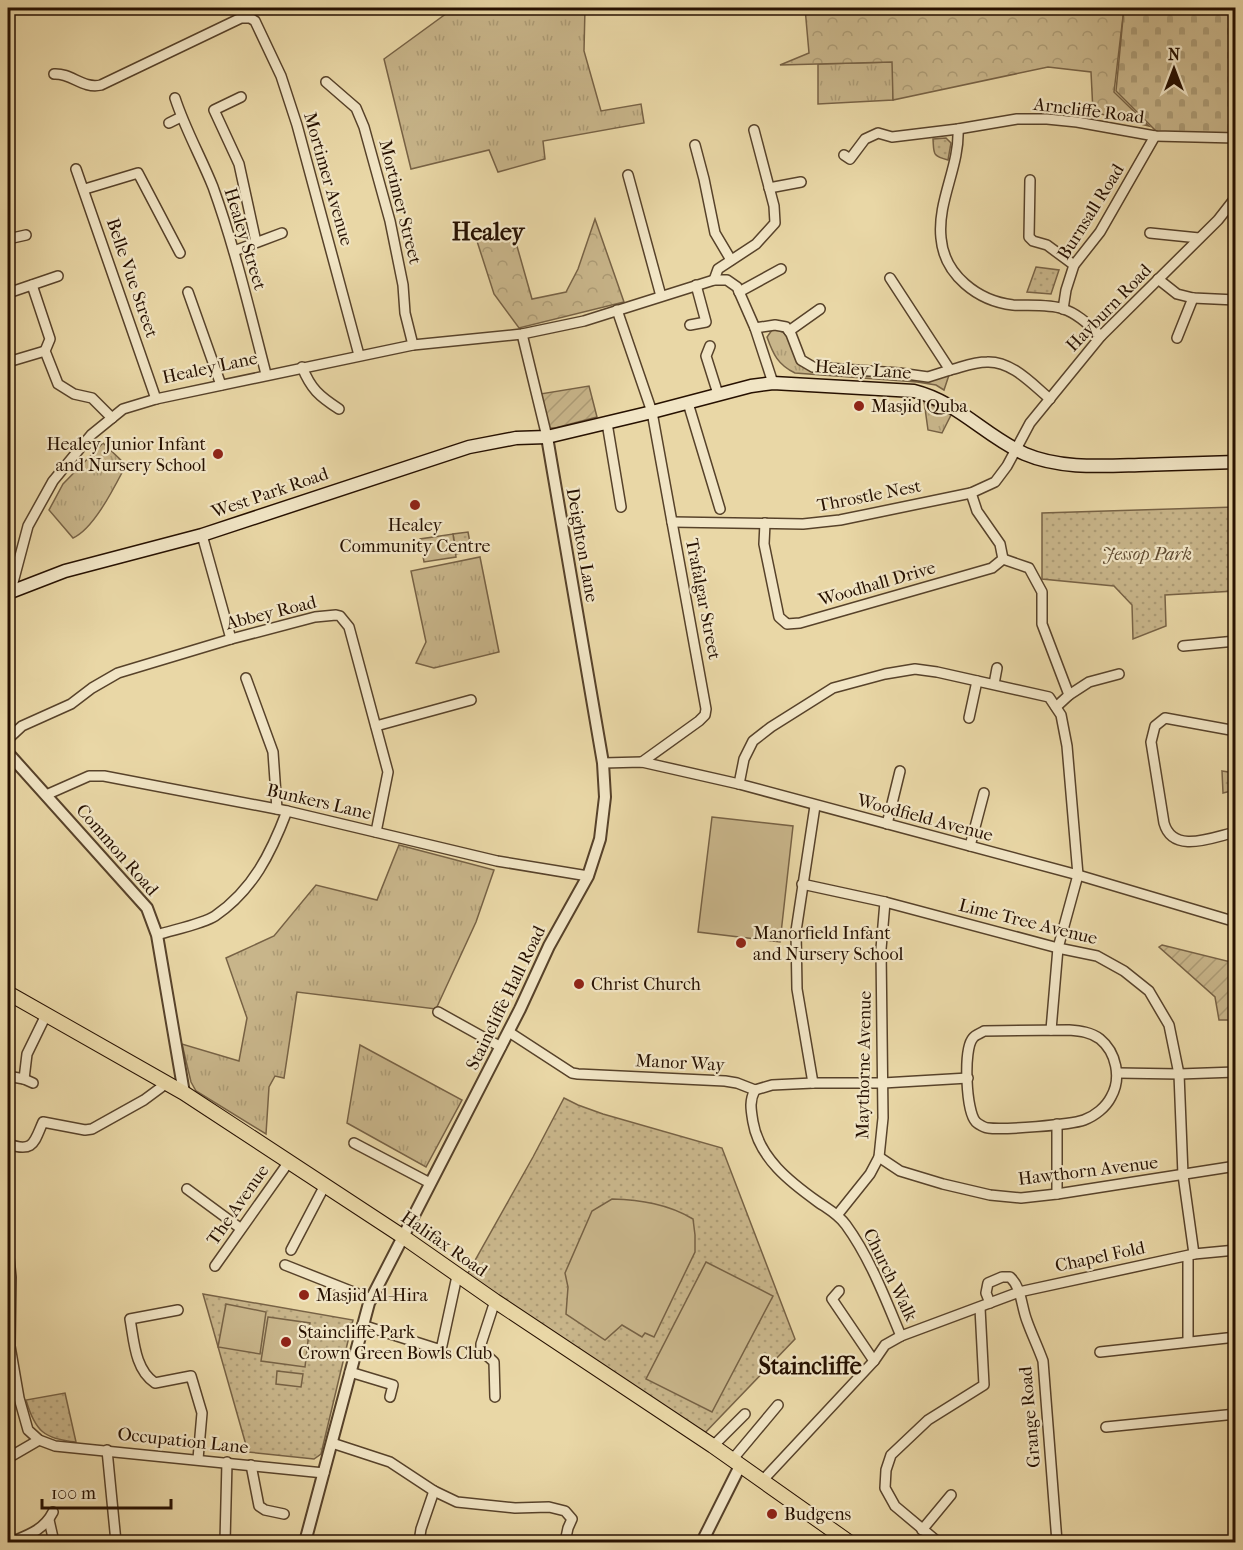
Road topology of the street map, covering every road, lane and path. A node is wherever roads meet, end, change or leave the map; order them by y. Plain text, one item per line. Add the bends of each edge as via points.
1 (54, 74) dead end
2 (326, 82) dead end
3 (241, 97) dead end
4 (174, 98) dead end
5 (181, 117) junction
6 (169, 123) dead end
7 (958, 129) junction
8 (754, 130) dead end
9 (1155, 136) junction
10 (1236, 138) edge
11 (694, 145) dead end
12 (844, 155) dead end
13 (76, 169) dead end
14 (628, 175) dead end
15 (1030, 180) dead end
16 (801, 182) dead end
17 (769, 188) junction
18 (85, 189) junction
19 (1236, 197) edge
20 (1150, 232) dead end
21 (282, 233) dead end
22 (26, 235) dead end
23 (1199, 238) junction
24 (8, 239) edge
25 (256, 242) junction
26 (234, 251) junction
27 (180, 253) dead end
28 (775, 258) dead end
29 (731, 260) junction
30 (1074, 265) junction
31 (58, 276) dead end
32 (890, 278) dead end
33 (1158, 279) junction
34 (714, 280) junction
35 (32, 285) junction
36 (696, 285) junction
37 (14, 291) dead end
38 (188, 292) dead end
39 (739, 292) junction
40 (662, 296) junction
41 (1193, 298) junction
42 (1236, 300) edge
43 (820, 309) dead end
44 (1063, 309) junction
45 (617, 310) junction
46 (690, 325) dead end
47 (755, 328) junction
48 (789, 331) junction
49 (522, 333) junction
50 (1101, 336) junction
51 (1177, 338) dead end
52 (413, 345) junction
53 (710, 346) dead end
54 (45, 351) junction
55 (359, 355) junction
56 (8, 362) edge
57 (302, 367) junction
58 (950, 370) junction
59 (266, 374) junction
60 (773, 382) junction
61 (221, 385) junction
62 (718, 394) junction
63 (156, 399) junction
64 (1050, 399) junction
65 (688, 403) junction
66 (339, 409) dead end
67 (652, 412) junction
68 (112, 418) junction
69 (607, 423) junction
70 (547, 437) junction
71 (1015, 450) junction
72 (1236, 462) edge
73 (971, 493) junction
74 (621, 507) dead end
75 (720, 509) dead end
76 (672, 522) junction
77 (765, 523) junction
78 (202, 535) junction
79 (1002, 559) junction
80 (9, 591) edge
81 (231, 639) junction
82 (1236, 641) edge
83 (1183, 646) dead end
84 (997, 668) dead end
85 (1119, 674) dead end
86 (246, 678) dead end
87 (977, 681) junction
88 (994, 684) junction
89 (1069, 695) junction
90 (471, 700) dead end
91 (1056, 707) junction
92 (969, 718) dead end
93 (376, 726) junction
94 (1236, 731) edge
95 (8, 739) edge
96 (8, 753) edge
97 (642, 762) junction
98 (603, 763) junction
99 (900, 771) dead end
100 (738, 784) junction
101 (984, 794) dead end
102 (46, 795) junction
103 (815, 806) junction
104 (282, 810) junction
105 (887, 825) junction
106 (376, 832) junction
107 (1236, 832) edge
108 (970, 846) junction
109 (1078, 875) junction
110 (588, 876) junction
111 (802, 884) junction
112 (885, 902) junction
113 (1236, 922) edge
114 (158, 935) junction
115 (1058, 948) junction
116 (8, 993) edge
117 (438, 1012) dead end
118 (46, 1015) junction
119 (1051, 1030) junction
120 (509, 1032) junction
121 (501, 1047) junction
122 (1236, 1072) edge
123 (1118, 1073) junction
124 (1179, 1074) junction
125 (13, 1077) dead end
126 (968, 1078) junction
127 (167, 1083) junction
128 (813, 1083) junction
129 (883, 1083) junction
130 (755, 1090) junction
131 (184, 1093) junction
132 (1057, 1124) junction
133 (354, 1143) dead end
134 (10, 1147) edge
135 (879, 1156) junction
136 (288, 1163) junction
137 (1236, 1166) edge
138 (1183, 1175) junction
139 (430, 1182) junction
140 (324, 1187) junction
141 (187, 1190) dead end
142 (1057, 1194) junction
143 (838, 1214) junction
144 (240, 1228) junction
145 (402, 1236) junction
146 (8, 1248) edge
147 (291, 1250) dead end
148 (1236, 1250) edge
149 (1191, 1255) junction
150 (285, 1265) dead end
151 (215, 1266) dead end
152 (457, 1275) junction
153 (9, 1277) edge
154 (839, 1291) dead end
155 (1019, 1292) junction
156 (371, 1299) junction
157 (495, 1301) junction
158 (990, 1303) junction
159 (980, 1308) junction
160 (178, 1310) dead end
161 (362, 1325) junction
162 (901, 1336) junction
163 (1236, 1337) edge
164 (1188, 1341) junction
165 (1100, 1352) dead end
166 (874, 1361) junction
167 (350, 1372) junction
168 (390, 1397) dead end
169 (495, 1397) dead end
170 (778, 1405) dead end
171 (746, 1414) dead end
172 (1236, 1414) edge
173 (1106, 1427) dead end
174 (39, 1440) junction
175 (332, 1443) junction
176 (713, 1446) junction
177 (107, 1450) junction
178 (8, 1458) edge
179 (198, 1459) junction
180 (227, 1462) junction
181 (736, 1462) junction
182 (251, 1465) junction
183 (324, 1473) junction
184 (763, 1480) junction
185 (434, 1491) junction
186 (951, 1495) dead end
187 (284, 1514) dead end
188 (922, 1530) junction
189 (11, 1542) edge
190 (54, 1542) edge
191 (116, 1542) edge
192 (225, 1542) edge
193 (305, 1542) edge
194 (419, 1542) edge
195 (565, 1542) edge
196 (702, 1542) edge
197 (849, 1542) edge
198 (938, 1542) edge
199 (1057, 1542) edge

1 - 55 street, Mortimer Avenue via 63,74 83,85 101,85 241,18 255,21 297,125
2 - 52 street, Mortimer Street via 356,108 364,127 390,221
3 - 25 street via 214,110 239,164
4 - 5 street, Healey Street
5 - 6 street
5 - 26 street, Healey Street via 212,185
7 - 9 street, Arncliffe Road via 1017,118 1047,119
7 - 12 street, Arncliffe Road via 892,137 878,133 865,139 850,159
7 - 44 street via 941,224 943,249 954,273 969,288 995,302
8 - 17 street
9 - 10 street, Arncliffe Road
9 - 30 street, Burnsall Road via 1100,232
11 - 29 street via 715,233
13 - 18 street, Belle Vue Street
14 - 40 street
15 - 30 street via 1029,237 1047,244
16 - 17 street
17 - 29 street via 775,223 756,244
18 - 27 street via 138,173
18 - 63 street, Belle Vue Street
19 - 23 street, Hayburn Road
20 - 23 street
21 - 25 street
22 - 24 street
23 - 33 street, Hayburn Road
25 - 26 street
26 - 59 street, Healey Street
28 - 39 street via 782,272
29 - 34 street via 718,269
30 - 44 street, Burnsall Road
31 - 35 street
32 - 58 street
33 - 41 street via 1177,294
33 - 50 street, Hayburn Road
34 - 36 street, Healey Lane
34 - 39 street via 727,280
35 - 37 street
35 - 54 street via 50,339
36 - 40 street, Healey Lane
36 - 46 street via 706,322
38 - 61 street
39 - 47 street
40 - 45 street, Healey Lane
41 - 42 street
41 - 51 street
43 - 48 street
44 - 50 street
45 - 49 street, Healey Lane
45 - 67 street, Trafalgar Street
47 - 48 street via 776,325
47 - 60 street
48 - 58 street via 801,360 813,367 928,377
49 - 52 street, Healey Lane
49 - 70 street, Deighton Lane
50 - 64 street, Hayburn Road
52 - 55 street, Healey Lane
53 - 62 street via 706,356
54 - 56 street
54 - 68 street via 58,384 74,394 92,398
55 - 57 street, Healey Lane
57 - 59 street, Healey Lane
57 - 66 street via 319,396
58 - 64 street via 979,362 999,363 1016,370
59 - 61 street, Healey Lane
60 - 62 main road, Healey Lane
60 - 71 main road, Healey Lane via 914,391 933,396
61 - 63 street, Healey Lane
62 - 65 main road, Healey Lane
63 - 68 street, Healey Lane via 123,409
64 - 71 street, Hayburn Road
65 - 67 main road, Healey Lane
65 - 75 street
67 - 69 main road, Healey Lane
67 - 76 street, Trafalgar Street
68 - 80 street, Healey Lane via 91,435 53,481 28,526
69 - 70 main road, Healey Lane
69 - 74 street
70 - 78 main road, West Park Road via 469,447
70 - 98 street, Deighton Lane
71 - 72 main road, Healey Lane via 1042,460 1095,466
71 - 73 street, Throstle Nest via 995,482
73 - 77 street, Throstle Nest via 840,520
73 - 79 street via 977,511 1000,544
76 - 77 street, Throstle Nest
76 - 97 street, Trafalgar Street via 706,709 699,721
77 - 79 street, Woodhall Drive via 764,544 775,600 779,616 788,624 992,568
78 - 80 main road, West Park Road via 65,571
78 - 81 street
79 - 89 street via 1029,568 1042,592 1042,624
81 - 93 street, Abbey Road via 315,617 340,616 349,627
81 - 95 street, Abbey Road via 118,672 71,704 22,726
82 - 83 street
84 - 88 street
85 - 89 street via 1089,682
86 - 104 street via 273,752
87 - 88 street
87 - 92 street
87 - 100 street via 915,669 833,688 753,741
88 - 91 street via 1049,697
89 - 91 street
90 - 93 street
91 - 109 street via 1067,746
93 - 106 street, Abbey Road via 388,772
94 - 107 street via 1165,718 1155,726 1151,742 1164,823 1173,838 1189,842
96 - 102 street, Common Road
97 - 98 street, Woodfield Avenue
97 - 100 street, Woodfield Avenue
98 - 110 street, Staincliffe Hall Road via 605,797 600,839
99 - 105 street
100 - 103 street, Woodfield Avenue
101 - 108 street
102 - 104 street, Bunkers Lane via 89,776 104,776
102 - 114 street, Common Road via 135,892 147,908
103 - 105 street, Woodfield Avenue
103 - 111 street
104 - 106 street, Bunkers Lane
104 - 114 street via 274,845 252,883 214,917
105 - 108 street, Woodfield Avenue
106 - 110 street, Bunkers Lane via 497,861
108 - 109 street, Woodfield Avenue
109 - 113 street, Woodfield Avenue
109 - 115 street
110 - 120 street, Staincliffe Hall Road via 549,946
111 - 112 street, Lime Tree Avenue
111 - 128 street via 796,931 797,989
112 - 115 street, Lime Tree Avenue
112 - 129 street, Maythorne Avenue via 881,949
114 - 131 street, Common Road
115 - 119 street
115 - 124 street, Lime Tree Avenue via 1097,956 1124,970 1149,991 1169,1025
116 - 118 main road, Halifax Road
117 - 121 street
118 - 125 street via 27,1054 29,1081
118 - 127 main road, Halifax Road
119 - 123 street via 1086,1032 1098,1038 1110,1050
119 - 126 street via 984,1031 973,1037 967,1052
120 - 121 street, Staincliffe Hall Road
120 - 130 street, Manor Way via 572,1073 725,1081
121 - 139 street, Staincliffe Hall Road
122 - 124 street
123 - 124 street
123 - 132 street via 1112,1096 1101,1110 1084,1120
124 - 138 street, Lime Tree Avenue
126 - 129 street, Manor Way
126 - 132 street via 970,1110 976,1122 987,1128
127 - 131 main road, Halifax Road
127 - 134 street via 92,1129 43,1122 35,1142
128 - 129 street, Manor Way
128 - 130 street, Manor Way
129 - 135 street, Maythorne Avenue
130 - 143 street, Church Walk via 751,1102 754,1125 770,1159 785,1178
131 - 136 main road, Halifax Road
132 - 142 street
133 - 139 street
135 - 142 street, Hawthorn Avenue via 900,1171 990,1195 1021,1198
135 - 143 street, Maythorne Avenue via 870,1174
136 - 140 main road, Halifax Road
136 - 144 street, The Avenue
137 - 138 street, Hawthorn Avenue
138 - 142 street, Hawthorn Avenue
138 - 149 street, Lime Tree Avenue
139 - 145 street, Staincliffe Hall Road
140 - 145 main road, Halifax Road
140 - 147 street
141 - 144 street
143 - 162 street, Church Walk via 871,1268
144 - 151 street, The Avenue
145 - 152 main road, Halifax Road
145 - 156 street, Staincliffe Hall Road
146 - 153 street
148 - 149 street, Chapel Fold
149 - 155 street, Chapel Fold
149 - 164 street, Lime Tree Avenue
150 - 156 street
152 - 157 main road, Halifax Road
152 - 161 street via 441,1350
153 - 174 street via 9,1346 28,1430
154 - 166 street via 832,1299
155 - 158 street, Chapel Fold
155 - 158 street via 1017,1283 1002,1276 988,1283
155 - 199 street, Grange Road via 1042,1361
156 - 161 street, Staincliffe Hall Road
157 - 169 street via 481,1344 481,1350 494,1362
157 - 176 main road, Halifax Road
158 - 159 street, Chapel Fold
159 - 162 street, Chapel Fold
159 - 188 street via 984,1385 928,1420 891,1455 886,1470 885,1488 895,1506
160 - 179 street via 130,1319 145,1376 155,1383 191,1376 202,1413
161 - 167 street, Staincliffe Hall Road
162 - 166 street, Chapel Fold via 885,1346
163 - 164 street
164 - 165 street
166 - 184 street, Chapel Fold
167 - 168 street via 393,1385
167 - 175 street, Staincliffe Hall Road
170 - 181 street
171 - 176 street
172 - 173 street
174 - 177 street, Occupation Lane via 54,1446
174 - 178 street
175 - 183 street, Staincliffe Hall Road
175 - 185 street via 390,1462
176 - 181 main road, Halifax Road
177 - 179 street, Occupation Lane
177 - 191 street
179 - 180 street, Occupation Lane
180 - 182 street, Occupation Lane
180 - 192 street
181 - 184 main road, Halifax Road
181 - 196 street
182 - 183 street, Occupation Lane
182 - 187 street via 259,1506
183 - 193 street, Staincliffe Hall Road
184 - 197 main road, Halifax Road
185 - 194 street
185 - 195 street via 457,1502 515,1508 549,1506 565,1511 572,1519
186 - 188 street
188 - 198 street
189 - 190 street via 40,1529 51,1516

